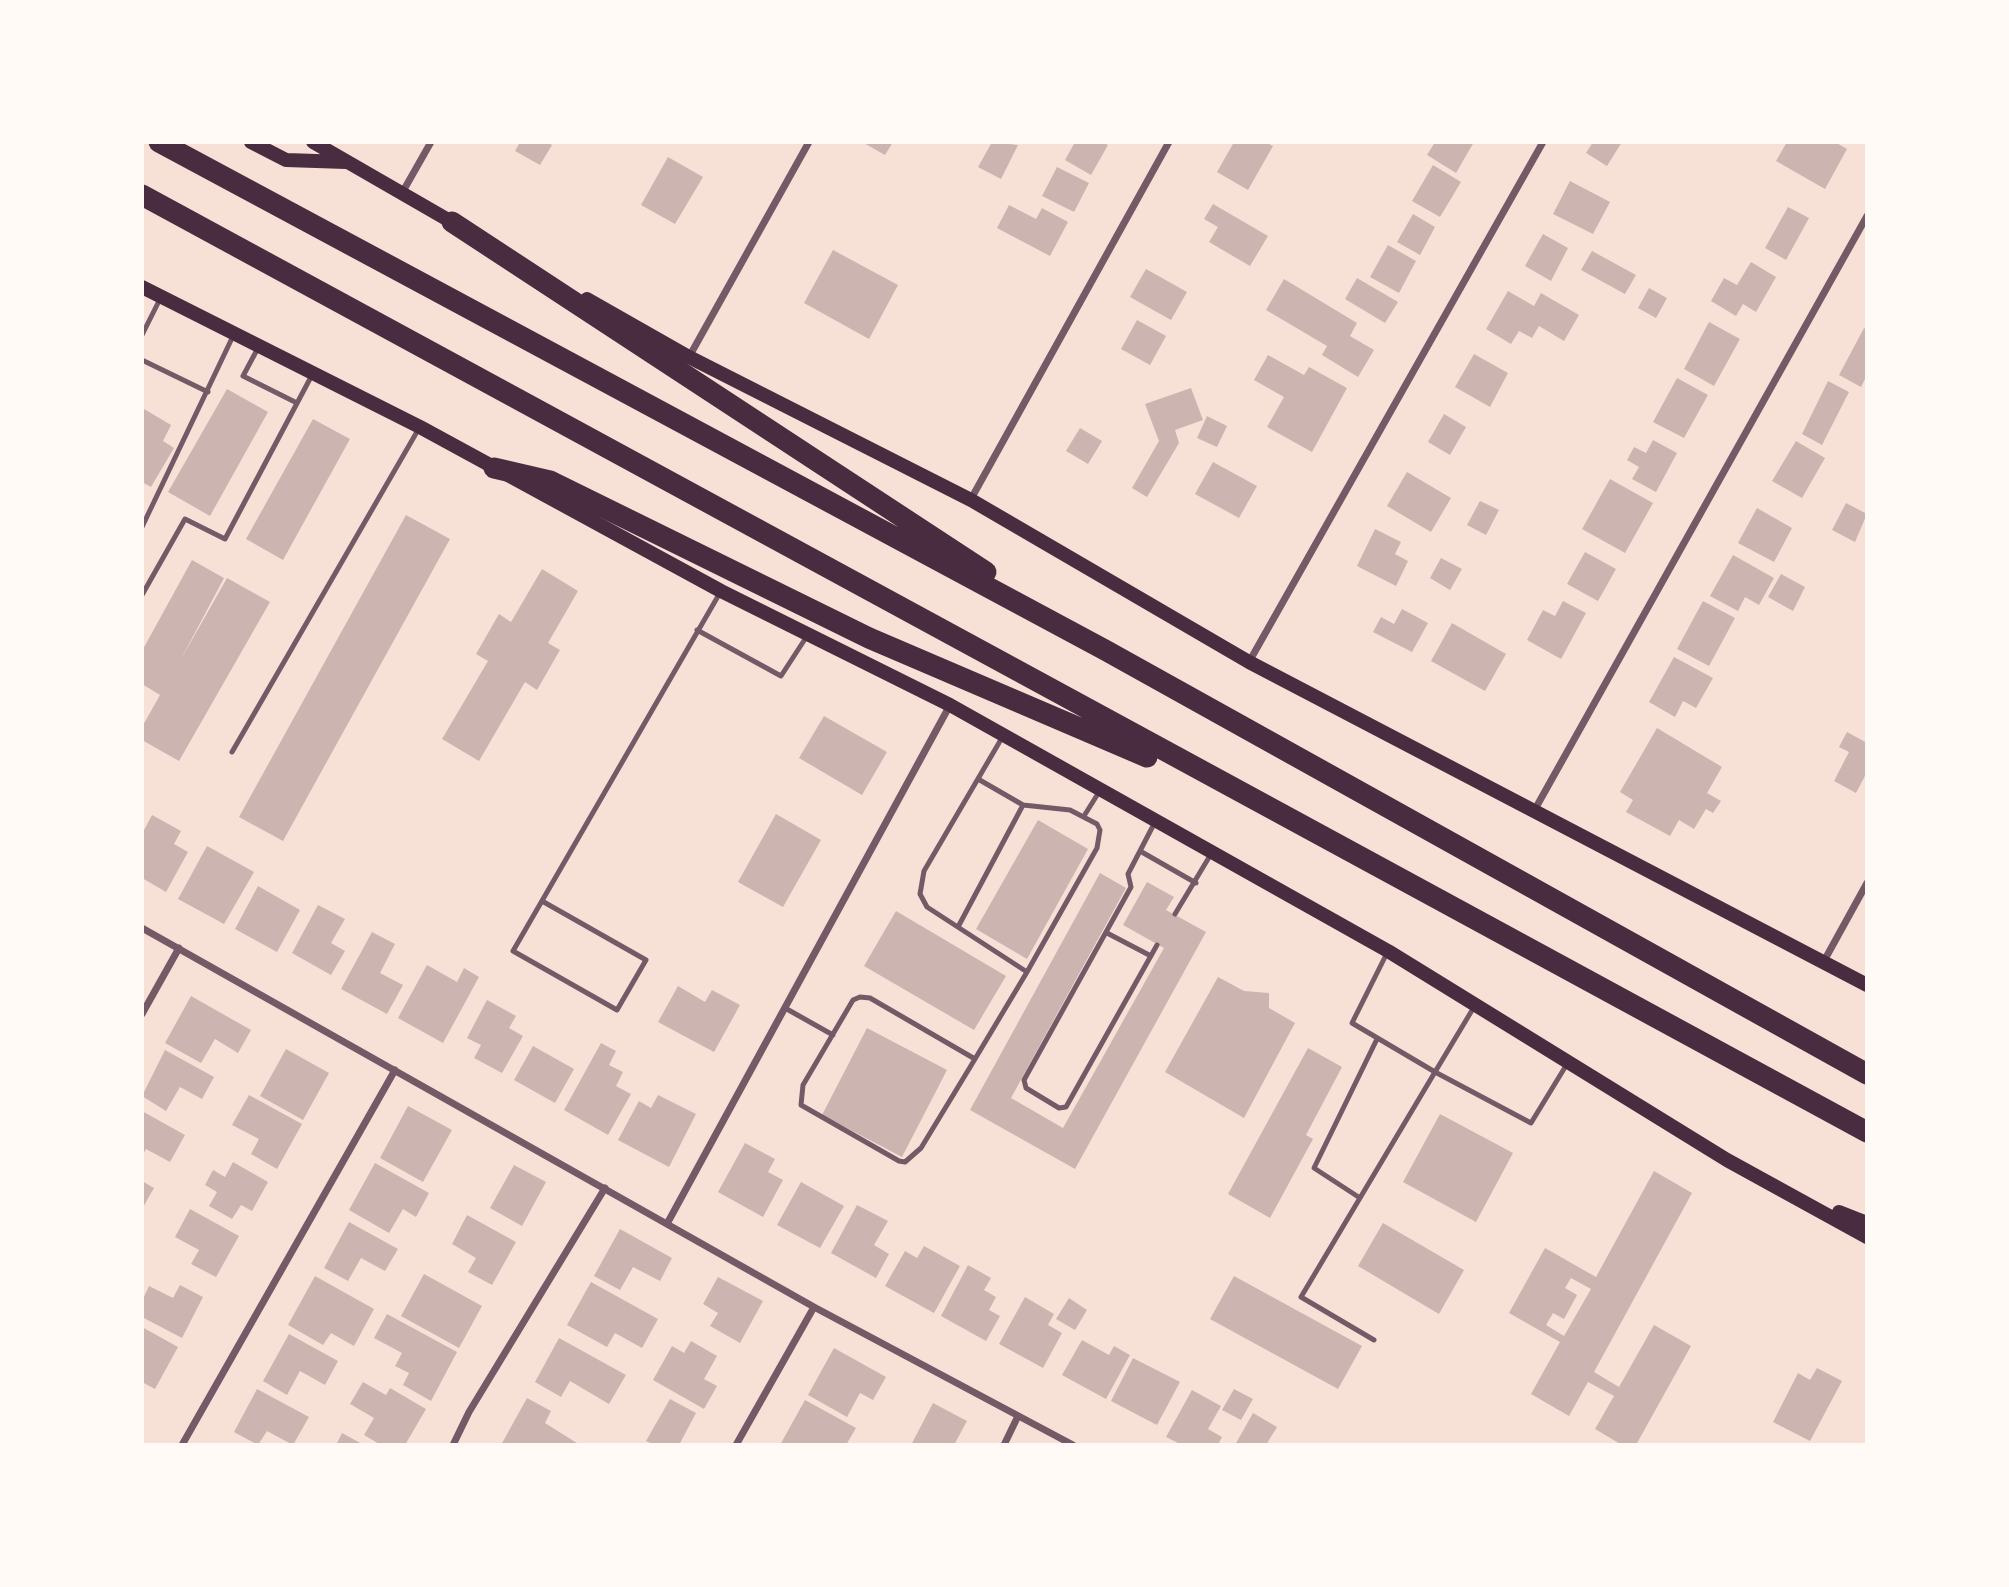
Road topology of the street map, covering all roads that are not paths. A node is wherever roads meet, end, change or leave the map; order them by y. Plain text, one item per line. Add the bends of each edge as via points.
1 (159, 142) edge
2 (251, 142) edge
3 (313, 142) edge
4 (431, 142) edge
5 (809, 142) edge
6 (1169, 142) edge
7 (1543, 142) edge
8 (347, 162) junction
9 (401, 193) junction
10 (142, 195) edge
11 (1867, 216) edge
12 (452, 222) junction
13 (142, 287) edge
14 (161, 297) junction
15 (235, 333) junction
16 (142, 335) edge
17 (260, 345) junction
18 (689, 357) junction
19 (142, 360) edge
20 (314, 372) junction
21 (208, 392) junction
22 (298, 403) junction
23 (420, 427) junction
24 (494, 468) junction
25 (971, 500) junction
26 (142, 527) edge
27 (721, 592) junction
28 (142, 595) edge
29 (697, 630) junction
30 (807, 636) junction
31 (1105, 650) junction
32 (1249, 662) junction
33 (950, 705) junction
34 (1003, 736) junction
35 (232, 752) dead end
36 (978, 779) junction
37 (1101, 788) junction
38 (1023, 805) junction
39 (1264, 807) junction
40 (1533, 812) junction
41 (1084, 816) junction
42 (1157, 819) junction
43 (1140, 850) junction
44 (1213, 850) junction
45 (1867, 883) edge
46 (1196, 884) junction
47 (542, 901) junction
48 (1175, 914) dead end
49 (958, 927) junction
50 (142, 928) edge
51 (1107, 933) junction
52 (1157, 945) dead end
53 (179, 948) junction
54 (1388, 951) junction
55 (1151, 956) junction
56 (1824, 961) junction
57 (1027, 972) junction
58 (1867, 985) edge
59 (1476, 1004) junction
60 (785, 1008) junction
61 (142, 1014) edge
62 (833, 1035) junction
63 (1377, 1039) junction
64 (975, 1059) junction
65 (1568, 1061) junction
66 (395, 1070) junction
67 (1434, 1072) junction
68 (1867, 1074) edge
69 (1867, 1132) edge
70 (605, 1188) junction
71 (1788, 1193) junction
72 (1360, 1198) junction
73 (668, 1222) junction
74 (1867, 1223) edge
75 (1867, 1237) edge
76 (814, 1307) junction
77 (1374, 1339) dead end
78 (1018, 1416) junction
79 (182, 1445) edge
80 (453, 1445) edge
81 (736, 1445) edge
82 (1004, 1445) edge
83 (1073, 1445) edge

1 - 31 highway
2 - 8 main road via 286,160
3 - 8 main road
4 - 9 street
5 - 18 street
6 - 25 street
7 - 32 street
8 - 9 main road
9 - 12 main road
10 - 39 highway
11 - 40 street
12 - 18 main road
12 - 31 highway
13 - 14 main road
14 - 15 main road
14 - 16 lane
15 - 17 main road
15 - 21 lane
17 - 20 main road
17 - 22 lane via 243,376
18 - 25 main road
19 - 21 lane
20 - 22 lane
20 - 23 main road
21 - 26 lane
22 - 28 lane via 225,539 185,519
23 - 24 main road
23 - 35 lane
24 - 27 main road
24 - 39 highway via 550,481 869,638
25 - 32 main road
27 - 29 lane
27 - 30 main road
29 - 30 lane via 781,676
29 - 47 lane
30 - 33 main road
31 - 68 highway
32 - 40 main road
33 - 34 main road
33 - 60 street
34 - 36 lane
34 - 37 main road
36 - 38 lane
36 - 49 lane via 920,882 926,906
37 - 41 lane
37 - 42 main road
38 - 41 lane
38 - 49 lane
39 - 69 highway
40 - 56 main road
41 - 57 lane via 1100,830 1097,848
42 - 43 lane
42 - 44 main road
43 - 46 lane
43 - 51 lane via 1128,874 1131,887
44 - 46 lane
44 - 54 main road
45 - 56 street
46 - 48 lane
47 - 47 lane via 513,951 617,1010 646,960
49 - 57 lane
50 - 53 street
51 - 55 lane
51 - 55 lane via 1024,1080 1026,1088 1059,1108 1066,1107
52 - 55 lane
53 - 61 street
53 - 66 street
54 - 59 main road
54 - 63 lane via 1352,1023
56 - 58 main road
57 - 64 lane
59 - 65 main road
59 - 67 lane
60 - 62 lane
60 - 73 street
62 - 64 lane via 853,1000 870,998
62 - 64 lane via 803,1085 801,1105 899,1161 905,1162 921,1148
63 - 67 lane
63 - 72 lane via 1314,1168
65 - 67 lane via 1531,1123
65 - 71 main road
66 - 70 street
66 - 79 street
67 - 72 lane
70 - 73 street
70 - 80 street
71 - 74 main road
71 - 75 main road
72 - 77 lane via 1301,1297
73 - 76 street
76 - 78 street
76 - 81 street
78 - 82 street
78 - 83 street

